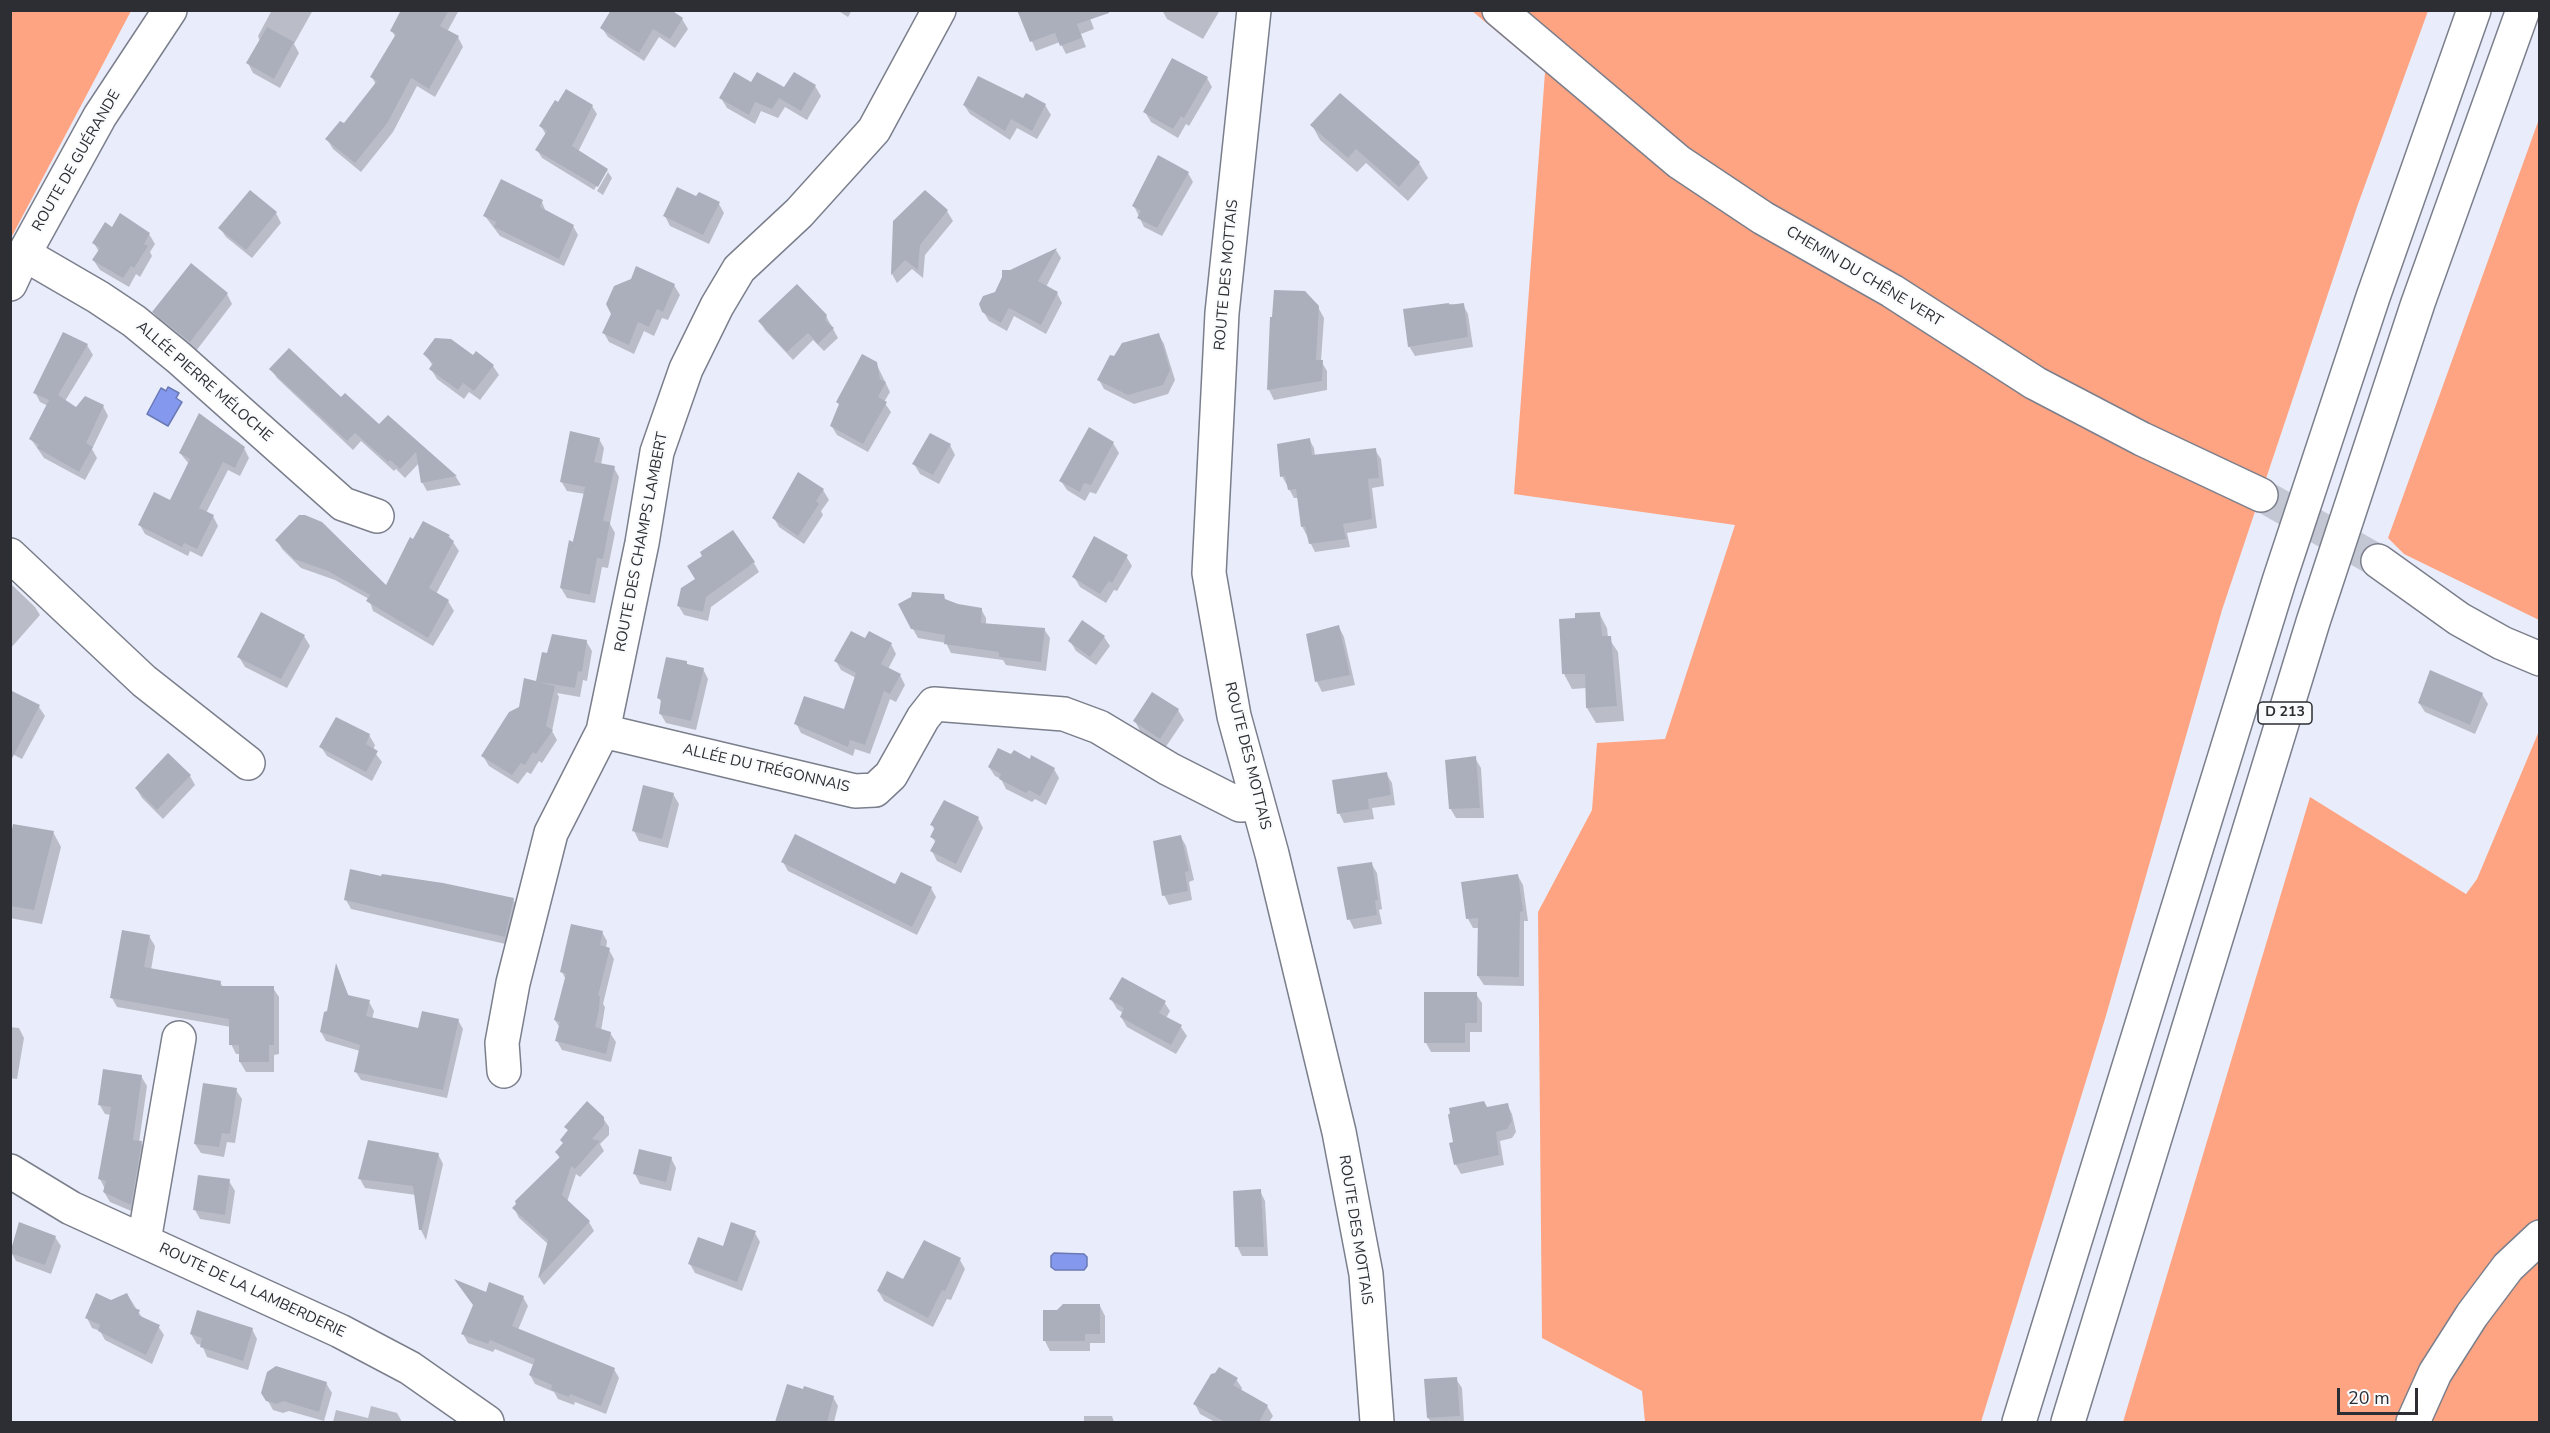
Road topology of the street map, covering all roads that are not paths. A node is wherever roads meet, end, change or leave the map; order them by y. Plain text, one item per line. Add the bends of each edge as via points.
1 (170, 10) edge
2 (939, 10) edge
3 (1254, 10) edge
4 (1499, 10) edge
5 (2474, 10) edge
6 (2523, 10) edge
7 (24, 254) junction
8 (10, 285) edge
9 (2261, 495) tunnel mouth
10 (377, 516) dead end
11 (10, 555) edge
12 (2378, 561) tunnel mouth
13 (2540, 659) edge
14 (603, 731) junction
15 (248, 763) dead end
16 (1257, 804) junction
17 (179, 1038) dead end
18 (504, 1071) dead end
19 (10, 1171) edge
20 (2540, 1237) edge
21 (144, 1241) junction
22 (488, 1422) edge
23 (1377, 1422) edge
24 (2019, 1422) edge
25 (2068, 1422) edge
26 (2413, 1422) edge

1 - 7 main road, ROUTE DE GUÉRANDE via 100,116
2 - 14 main road, ROUTE DES CHAMPS LAMBERT via 874,130 799,213 739,269 686,369 657,452
3 - 16 main road, ROUTE DES MOTTAIS via 1222,313 1209,573 1234,716
4 - 9 main road, CHEMIN DU CHÊNE VERT via 1679,162 1763,218 1892,291 2036,383
5 - 24 main road, D 213 via 2279,581
6 - 25 main road, D 213 via 2418,303 2313,622
7 - 8 main road, ROUTE DE GUÉRANDE
7 - 10 main road, ALLÉE PIERRE MÉLOCHE via 134,321 343,504
11 - 15 main road via 144,681
12 - 13 main road via 2459,619
14 - 16 main road, ALLÉE DU TRÉGONNAIS via 855,791 874,790 891,775 934,705 1064,714 1099,727 1240,805
14 - 18 main road, ROUTE DES CHAMPS LAMBERT via 551,833 507,1013 502,1043
16 - 23 main road, ROUTE DES MOTTAIS via 1339,1132 1365,1274
17 - 21 main road
19 - 21 main road, ROUTE DE LA LAMBERDERIE via 70,1208
20 - 26 main road via 2508,1267 2472,1315 2435,1373
21 - 22 main road, ROUTE DE LA LAMBERDERIE via 340,1331 410,1368

